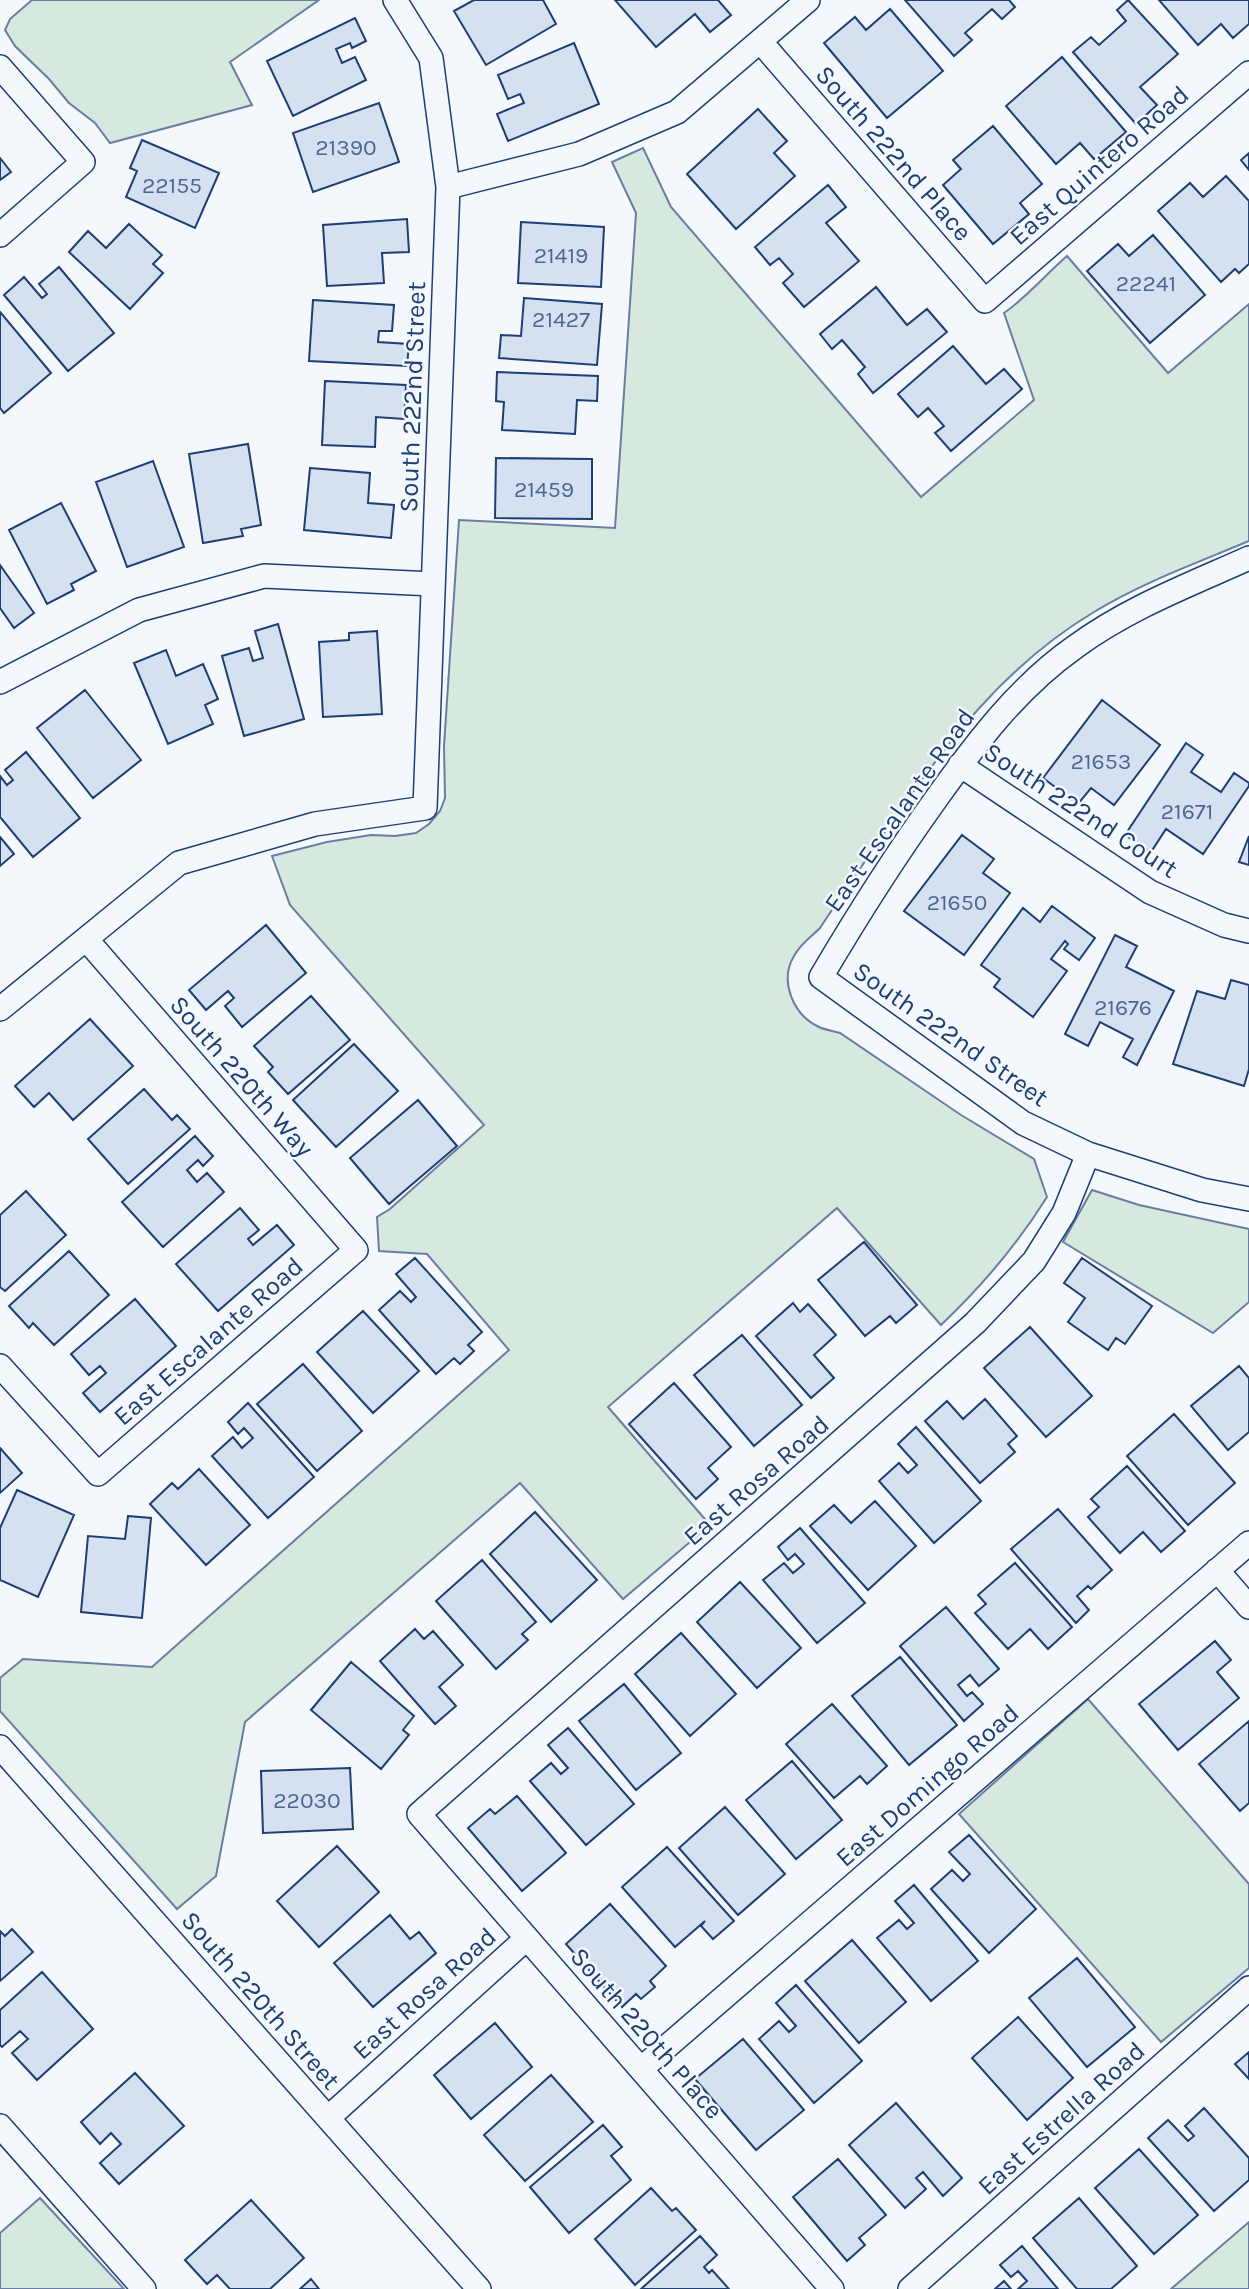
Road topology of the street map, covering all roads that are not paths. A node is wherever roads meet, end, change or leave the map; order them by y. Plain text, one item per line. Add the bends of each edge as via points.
1 (395, 0) edge
2 (808, 0) edge
3 (760, 41) junction
4 (0, 67) edge
5 (1249, 73) edge
6 (448, 187) junction
7 (0, 235) edge
8 (985, 301) joint
9 (1249, 558) edge
10 (433, 584) junction
11 (0, 682) edge
12 (960, 765) junction
13 (1249, 931) edge
14 (86, 939) junction
15 (821, 976) joint
16 (0, 1009) edge
17 (1088, 1154) junction
18 (1249, 1199) edge
19 (356, 1250) joint
20 (0, 1366) edge
21 (1249, 1543) edge
22 (1217, 1570) junction
23 (1249, 1607) edge
24 (0, 1747) edge
25 (419, 1814) joint
26 (527, 1938) junction
27 (1249, 1989) edge
28 (641, 2069) junction
29 (328, 2118) junction
30 (0, 2126) edge
31 (144, 2289) edge
32 (479, 2289) edge
33 (832, 2289) edge
34 (910, 2289) edge

1 - 6 street, South 222nd Street via 431,58
2 - 3 street
3 - 6 street via 677,112 579,154
3 - 8 street, South 222nd Place
4 - 7 street via 83,162
5 - 8 street, East Quintero Road
6 - 10 street, South 222nd Street
9 - 12 street, East Escalante Road via 1138,607 1074,647 1020,694
10 - 11 street via 264,576 139,610
10 - 14 street, South 222nd Street via 425,808 315,824 179,863
12 - 13 street, South 222nd Court via 1150,892 1224,925
12 - 15 street, East Escalante Road
14 - 16 street
14 - 19 street, South 220th Way
15 - 17 street, South 222nd Street via 1023,1123
17 - 18 street, South 222nd Street via 1202,1190
17 - 25 street, East Rosa Road via 1063,1213 1034,1261 975,1323
19 - 20 street, East Escalante Road via 97,1474
21 - 22 street, East Domingo Road
22 - 23 street
22 - 28 street, East Domingo Road
24 - 29 street, South 220th Street
25 - 26 street, South 220th Place
26 - 28 street, South 220th Place
26 - 29 street, East Rosa Road
27 - 34 street, East Estrella Road
28 - 33 street, South 220th Place
29 - 32 street, South 220th Street
30 - 31 street

